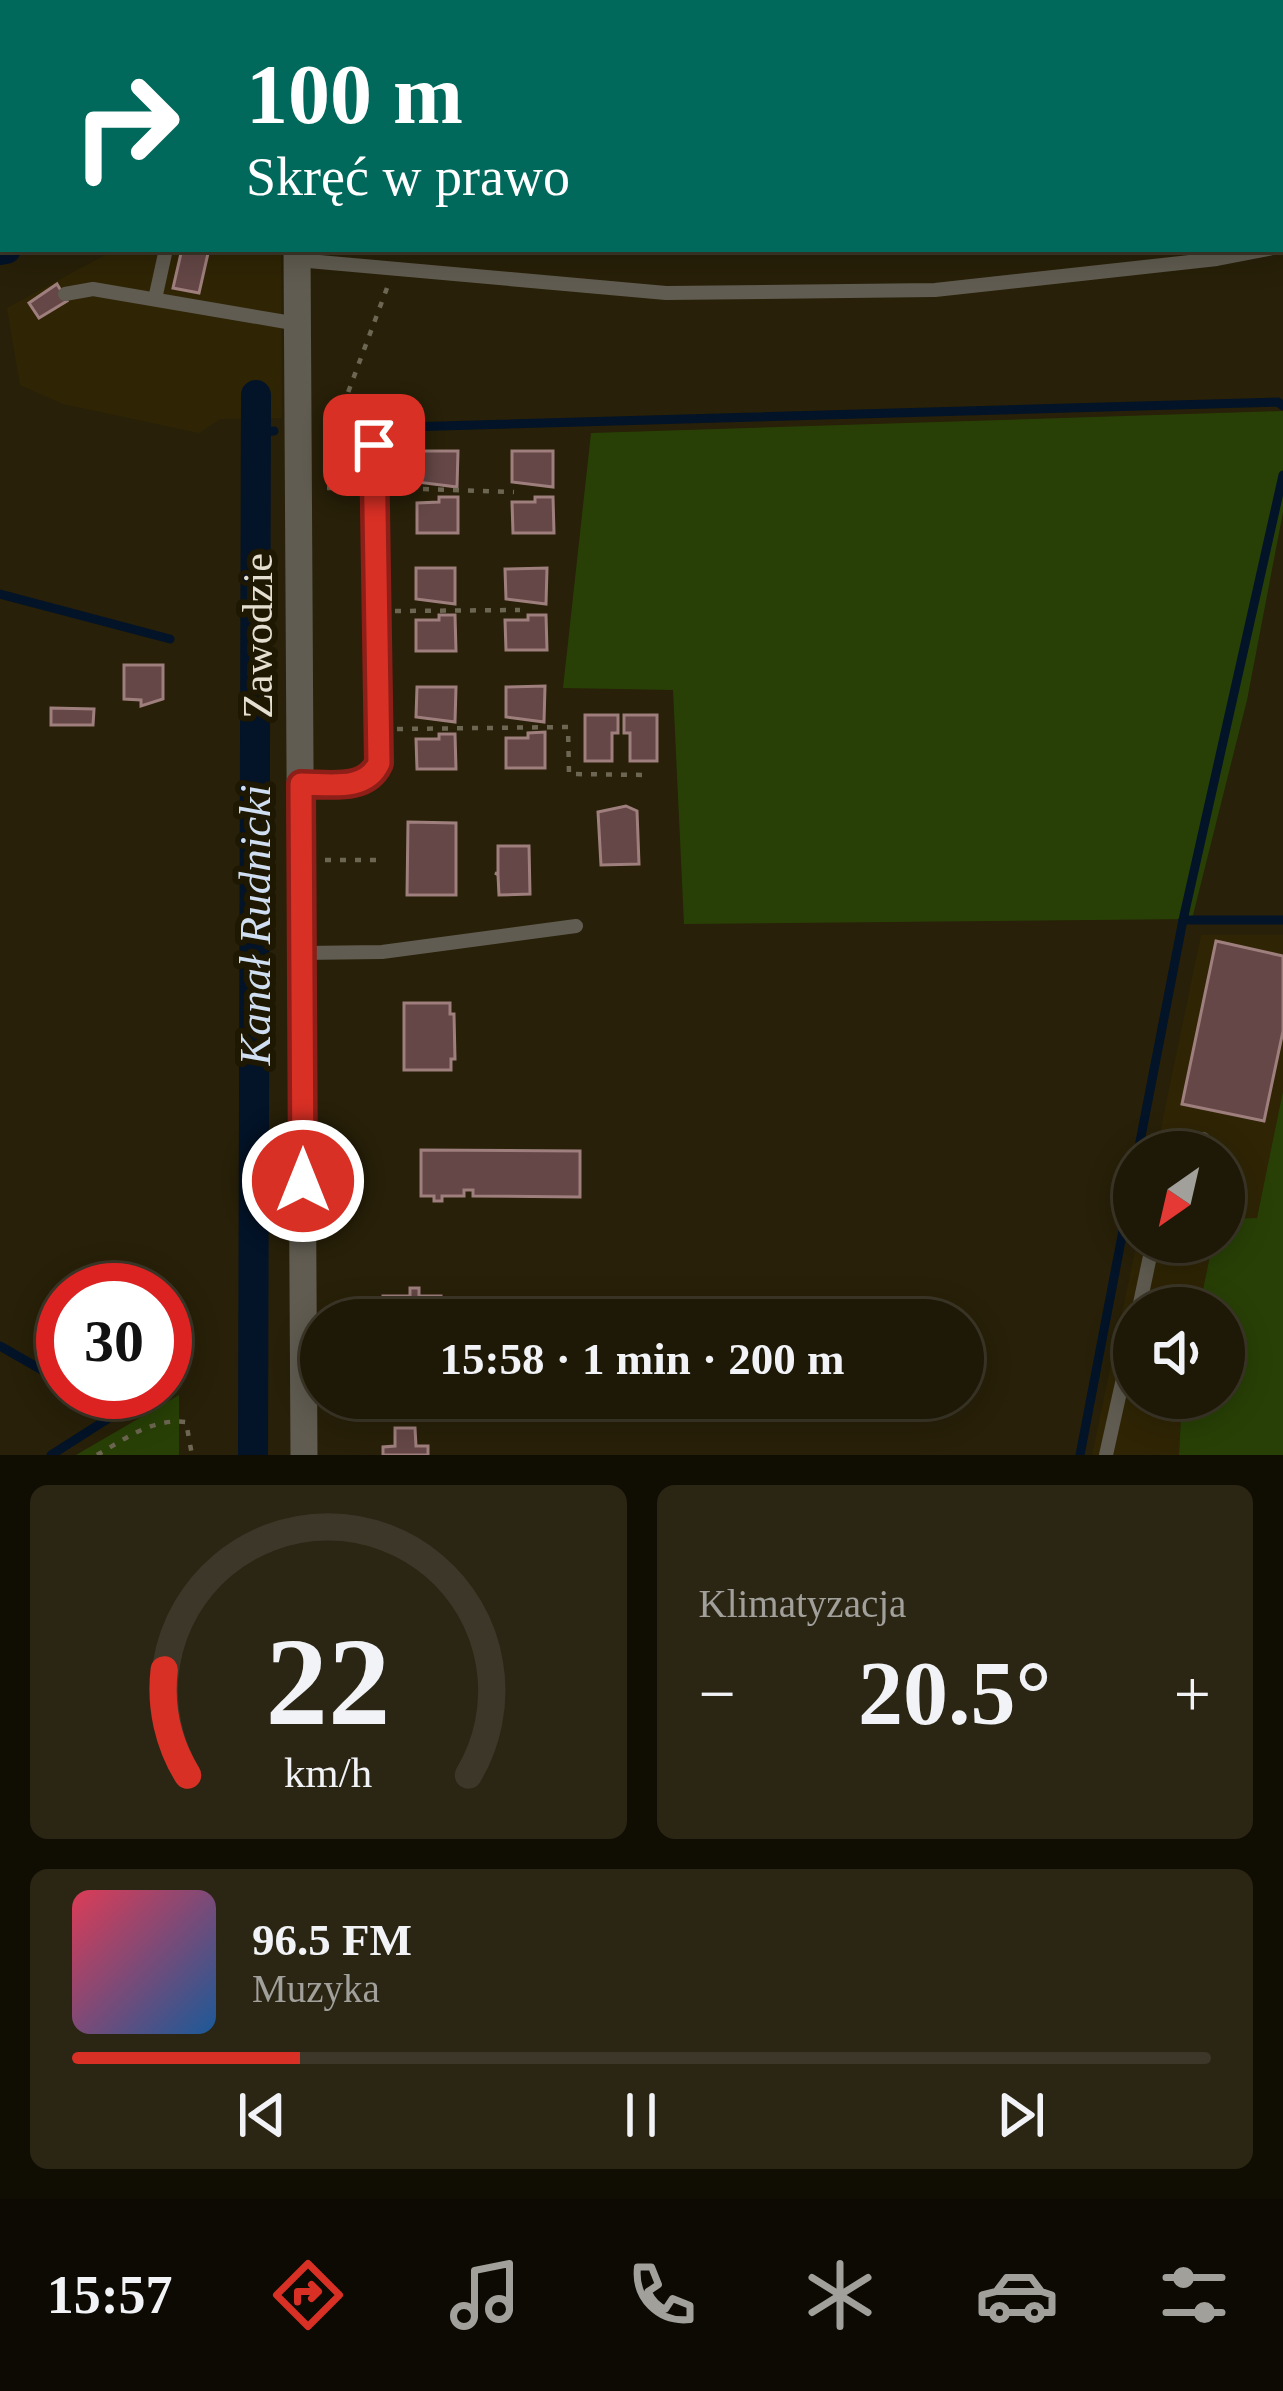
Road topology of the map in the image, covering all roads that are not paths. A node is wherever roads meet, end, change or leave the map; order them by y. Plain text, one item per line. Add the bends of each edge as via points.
1 (165, 252) edge
2 (1253, 252) edge
3 (297, 255) edge
4 (64, 294) dead end
5 (155, 298) junction
6 (298, 324) junction
7 (374, 445) dead end
8 (301, 784) junction
9 (576, 926) dead end
10 (302, 952) junction
11 (1114, 1419) edge
12 (304, 1455) edge
13 (1106, 1455) edge

1 - 5 lane
2 - 3 lane via 935,290 666,293
3 - 6 street, Zawodzie
4 - 5 lane via 93,289
5 - 6 lane
6 - 8 street, Zawodzie
7 - 8 lane via 379,763 354,784
8 - 10 street, Zawodzie
9 - 10 lane via 382,952
10 - 12 street, Zawodzie
11 - 13 lane

